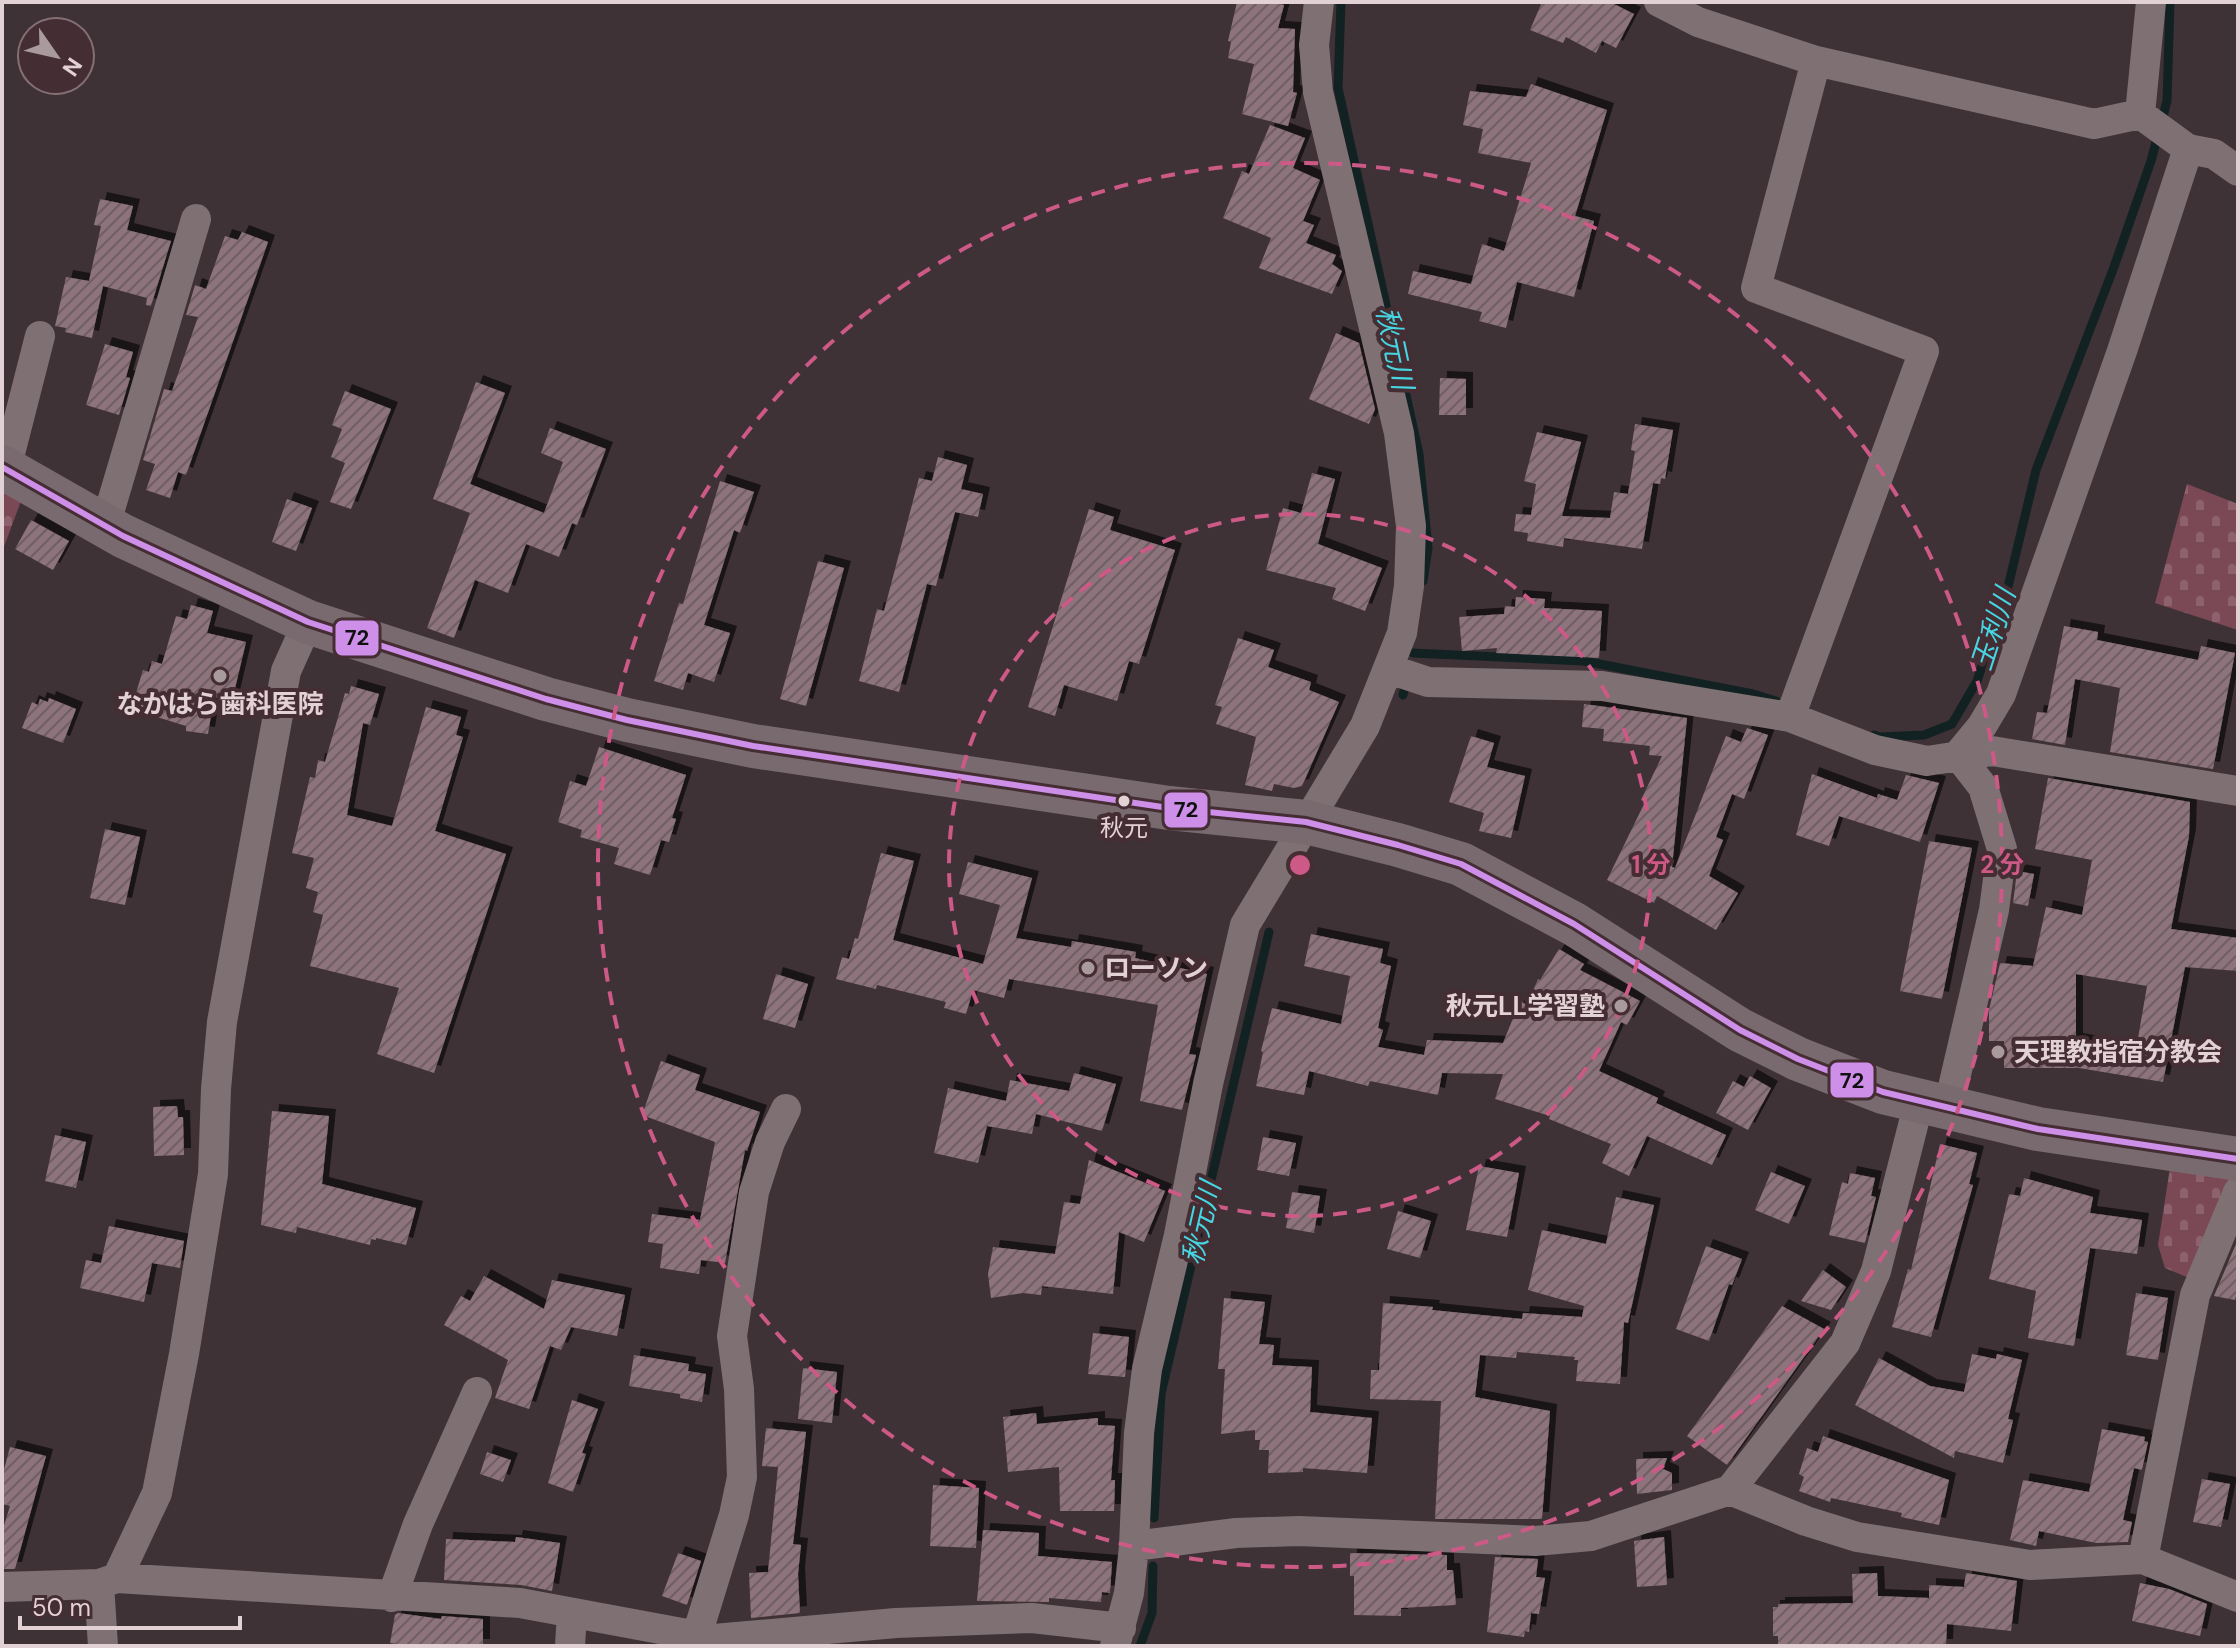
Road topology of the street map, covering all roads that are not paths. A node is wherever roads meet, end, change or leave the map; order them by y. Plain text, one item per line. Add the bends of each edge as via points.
1 (1319, 2) edge
2 (1659, 2) edge
3 (2151, 2) edge
4 (1816, 61) junction
5 (2140, 114) junction
6 (2188, 149) junction
7 (2238, 171) edge
8 (196, 219) dead end
9 (40, 336) dead end
10 (4, 468) edge
11 (105, 526) junction
12 (308, 622) junction
13 (1391, 670) junction
14 (1793, 711) junction
15 (1958, 755) junction
16 (2238, 791) edge
17 (1306, 822) junction
18 (1934, 1106) junction
19 (786, 1109) dead end
20 (2238, 1159) edge
21 (2238, 1192) edge
22 (477, 1392) dead end
23 (1730, 1490) junction
24 (1134, 1546) junction
25 (2143, 1559) junction
26 (108, 1581) junction
27 (2, 1587) edge
28 (392, 1597) junction
29 (2238, 1597) edge
30 (572, 1613) junction
31 (697, 1635) junction
32 (1118, 1637) edge
33 (103, 1646) edge
34 (570, 1646) edge

1 - 13 street via 1314,45 1318,92 1399,433 1411,526 1409,586
2 - 4 street via 1698,22
3 - 5 street
4 - 5 street via 2094,124
4 - 14 street via 1756,288 1924,351
5 - 6 street
6 - 7 street via 2214,154
6 - 15 street via 2001,694
8 - 11 street
9 - 10 street
10 - 11 highway
11 - 12 highway
12 - 17 highway via 546,699 753,746 1169,808
12 - 26 street via 286,671 222,1022 212,1188 157,1493
13 - 14 street via 1428,682 1602,686
13 - 17 street via 1365,726
14 - 15 street via 1875,750 1927,761
15 - 16 street via 1992,751
15 - 18 street via 1983,787 2002,849 1994,910
17 - 18 highway via 1461,864 1574,924 1763,1042 1883,1092
17 - 24 street via 1245,925 1147,1369
18 - 20 highway via 2038,1129
18 - 23 street via 1845,1343
19 - 31 street via 754,1192 732,1336 742,1477
21 - 25 street via 2195,1295
22 - 28 street
23 - 24 street via 1591,1536 1535,1541 1299,1531
23 - 25 street via 1806,1521 1873,1539 2030,1565
24 - 32 street
25 - 29 street
26 - 27 street
26 - 28 street
26 - 33 street
28 - 30 street via 520,1603
30 - 31 street
30 - 34 street
31 - 32 street via 714,1639 1032,1618

